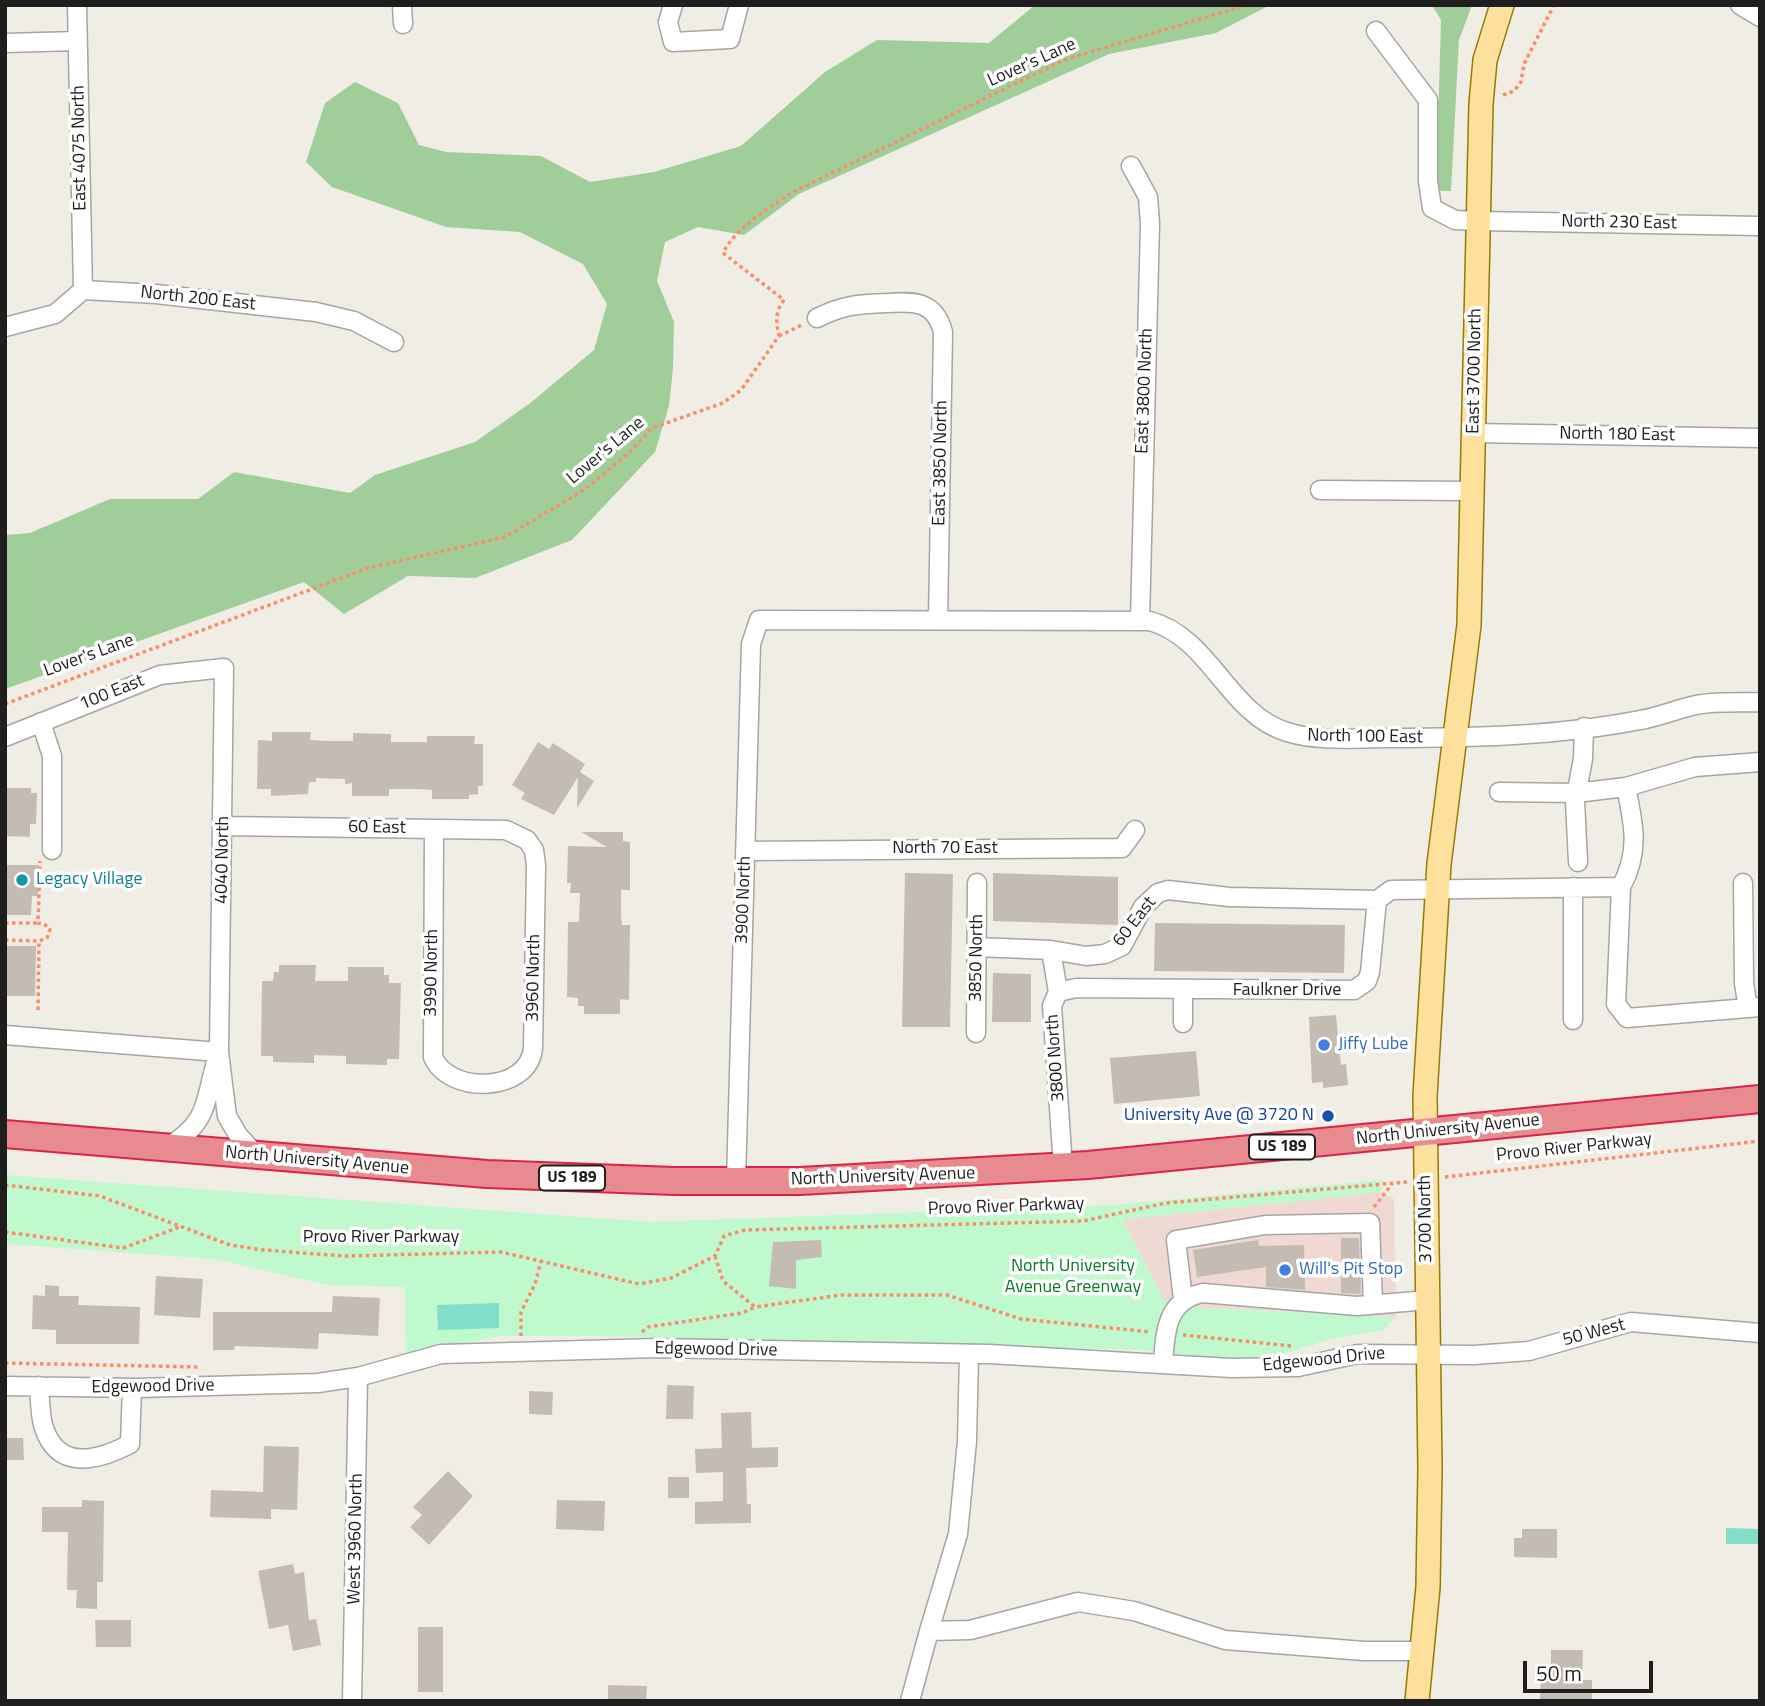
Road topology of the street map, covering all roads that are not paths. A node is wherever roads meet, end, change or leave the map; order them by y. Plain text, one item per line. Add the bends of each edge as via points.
1 (77, 5) edge
2 (402, 5) edge
3 (673, 5) edge
4 (739, 5) edge
5 (1502, 5) edge
6 (1740, 5) edge
7 (1760, 17) edge
8 (403, 24) dead end
9 (1377, 31) dead end
10 (77, 41) junction
11 (5, 43) edge
12 (1131, 166) dead end
13 (1479, 221) junction
14 (1760, 226) edge
15 (83, 290) junction
16 (817, 318) road end
17 (5, 327) edge
18 (394, 342) dead end
19 (1474, 433) junction
20 (1760, 438) edge
21 (1320, 490) dead end
22 (1472, 491) junction
23 (759, 620) joint
24 (939, 620) junction
25 (1140, 620) junction
26 (224, 668) joint
27 (1760, 702) edge
28 (41, 722) junction
29 (1584, 727) junction
30 (5, 737) edge
31 (1454, 738) junction
32 (1760, 762) edge
33 (1626, 787) junction
34 (1499, 792) dead end
35 (1576, 793) junction
36 (224, 827) junction
37 (434, 829) junction
38 (1135, 830) dead end
39 (527, 840) joint
40 (745, 851) junction
41 (46, 854) road end
42 (1578, 862) dead end
43 (977, 883) dead end
44 (1743, 883) dead end
45 (1573, 887) junction
46 (1621, 887) junction
47 (1438, 889) junction
48 (1377, 900) junction
49 (977, 947) junction
50 (1051, 950) junction
51 (1183, 989) junction
52 (1058, 992) junction
53 (1754, 1008) edge
54 (1573, 1020) dead end
55 (1183, 1023) dead end
56 (976, 1033) dead end
57 (5, 1035) edge
58 (219, 1052) junction
59 (483, 1081) joint
60 (1760, 1099) edge
61 (1423, 1132) junction
62 (5, 1134) edge
63 (166, 1148) junction
64 (257, 1156) junction
65 (1063, 1167) junction
66 (736, 1181) junction
67 (1183, 1299) junction
68 (1428, 1300) junction
69 (1373, 1304) junction
70 (1760, 1333) edge
71 (1429, 1353) junction
72 (969, 1354) junction
73 (1163, 1364) junction
74 (358, 1377) junction
75 (5, 1386) edge
76 (39, 1386) junction
77 (132, 1388) junction
78 (929, 1631) junction
79 (1423, 1651) junction
80 (352, 1701) edge
81 (910, 1701) edge
82 (1418, 1701) edge

1 - 10 street, East 4075 North
2 - 8 street
3 - 4 street via 668,22 673,43 730,39
5 - 13 main road, East 3700 North via 1485,60
6 - 7 street
9 - 13 street, North 230 East via 1428,100 1428,181 1433,208 1455,220
10 - 11 street
10 - 15 street, East 4075 North
12 - 25 street, East 3800 North via 1148,197 1150,224
13 - 14 street, North 230 East
13 - 19 main road, East 3700 North
15 - 17 street via 55,314
15 - 18 street, North 200 East via 316,312 354,321
16 - 24 street, East 3850 North via 844,305 912,301 931,309 940,321
19 - 20 street, North 180 East
19 - 22 main road, East 3700 North
21 - 22 street
22 - 31 main road, East 3700 North via 1469,625
23 - 24 street, North 100 East
23 - 40 street, 3900 North via 751,644
24 - 25 street, North 100 East
25 - 31 street, North 100 East via 1166,625 1195,645 1248,708 1284,731 1319,737
26 - 28 street, 100 East via 160,675
26 - 36 street, 4040 North
27 - 29 street, North 100 East via 1699,704 1641,720
28 - 30 street, 100 East
28 - 41 street via 52,756
29 - 31 street, North 100 East
29 - 35 street
31 - 47 main road, 3700 North
32 - 33 street via 1695,767
33 - 35 street
33 - 46 street via 1634,824 1633,864
34 - 35 street
35 - 42 street
36 - 37 street, 60 East
36 - 58 street, 4040 North
37 - 39 street, 60 East via 506,830
37 - 59 street, 3990 North via 431,1050 446,1075 461,1081
38 - 40 street, North 70 East via 1122,848
39 - 59 street, 3960 North via 536,866 533,1055 520,1075
40 - 66 street, 3900 North
43 - 49 street, 3850 North
44 - 53 street via 1744,984
45 - 46 street
45 - 47 street
45 - 54 street
46 - 53 street via 1616,1004 1627,1018
47 - 48 street via 1398,888
47 - 61 main road, 3700 North
48 - 50 street, 60 East via 1229,897 1168,890 1149,899 1128,938 1115,950 1095,956
48 - 51 street, Faulkner Drive via 1370,972 1367,981 1354,990
49 - 50 street, 60 East
49 - 56 street, 3850 North
50 - 52 street, 3800 North
51 - 52 street, Faulkner Drive via 1076,988
51 - 55 street
52 - 65 street, 3800 North via 1052,1006
57 - 58 street
58 - 63 street, 4040 North via 204,1114
58 - 64 street, 4040 North via 227,1116
60 - 61 highway, North University Avenue / US 189
61 - 65 highway, North University Avenue / US 189
61 - 68 main road, 3700 North
62 - 63 highway, North University Avenue / US 189
63 - 64 highway, North University Avenue / US 189
64 - 66 highway, North University Avenue / US 189 via 500,1175
65 - 66 highway, North University Avenue / US 189
67 - 69 street via 1203,1293
67 - 69 street via 1175,1240 1265,1225 1370,1223
67 - 73 street via 1167,1324
68 - 69 street
68 - 71 main road, 3700 North
70 - 71 street, 50 West via 1631,1322 1529,1351
71 - 73 street, Edgewood Drive via 1358,1354 1298,1367
71 - 79 main road, 3700 North via 1428,1587
72 - 73 street, Edgewood Drive
72 - 74 street, Edgewood Drive via 657,1348 516,1351 441,1354
72 - 78 street via 958,1534
74 - 77 street, Edgewood Drive via 318,1383
74 - 80 street, West 3960 North
75 - 76 street, Edgewood Drive
76 - 77 street, Edgewood Drive
76 - 77 street via 43,1425 54,1446 77,1460 102,1459 130,1444
78 - 79 street via 970,1630 1078,1602 1134,1611 1225,1640
78 - 81 street
79 - 82 main road, 3700 North

